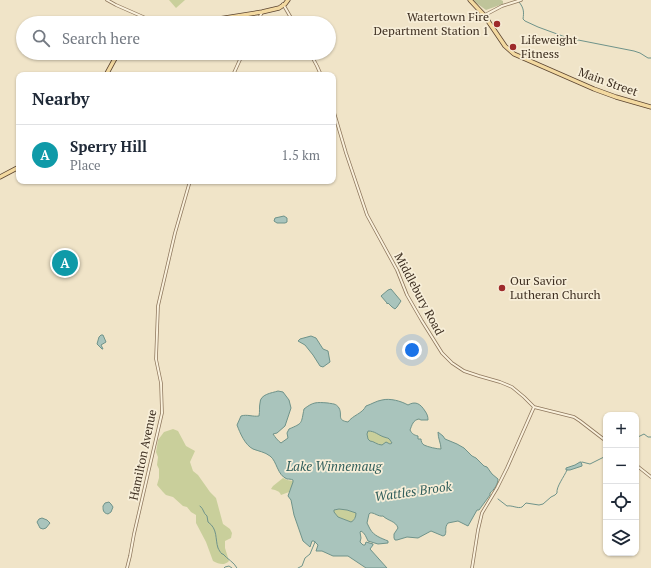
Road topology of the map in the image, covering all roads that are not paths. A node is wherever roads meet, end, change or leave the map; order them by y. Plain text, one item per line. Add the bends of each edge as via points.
1 (107, 0) edge
2 (470, 0) edge
3 (521, 0) edge
4 (285, 2) edge
5 (262, 12) junction
6 (484, 15) junction
7 (141, 16) edge
8 (237, 16) edge
9 (260, 16) edge
10 (291, 16) edge
11 (114, 60) edge
12 (240, 60) edge
13 (314, 60) edge
14 (108, 72) edge
15 (234, 72) edge
16 (320, 72) edge
17 (651, 107) edge
18 (336, 119) edge
19 (16, 169) edge
20 (0, 177) edge
21 (189, 184) edge
22 (534, 407) junction
23 (603, 439) edge
24 (639, 467) edge
25 (651, 477) edge
26 (127, 568) edge
27 (472, 568) edge

1 - 7 street
2 - 6 main road, Main Street
3 - 6 street
4 - 5 main road via 274,9
4 - 10 street
5 - 8 main road
5 - 9 street
6 - 17 main road, Main Street via 511,52 594,89
11 - 14 main road
12 - 15 street
13 - 16 street
18 - 22 street, Middlebury Road via 367,215 398,270 407,295 442,353 464,371 512,387
19 - 20 main road
21 - 26 street, Hamilton Avenue via 158,306 156,359 162,413
22 - 23 street, Middlebury Road via 574,417
22 - 27 street via 508,468 482,513
24 - 25 street

